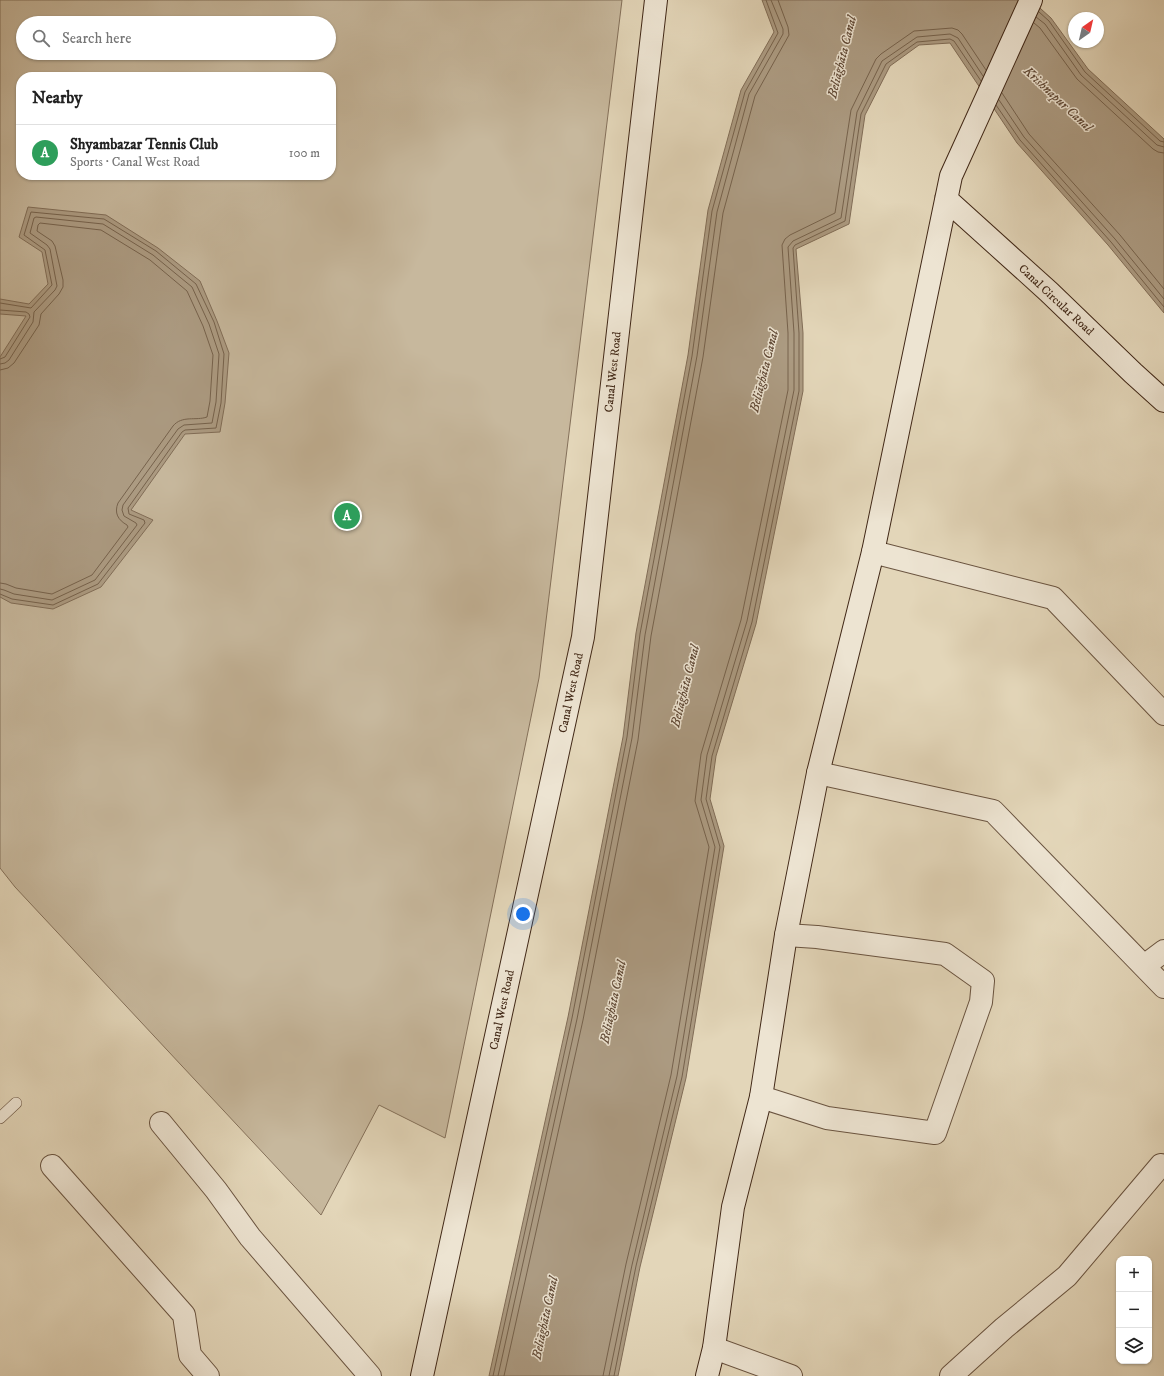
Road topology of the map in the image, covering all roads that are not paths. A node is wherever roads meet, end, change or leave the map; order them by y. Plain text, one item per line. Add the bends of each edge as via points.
1 (656, 0) edge
2 (1031, 0) edge
3 (946, 199) junction
4 (1164, 401) edge
5 (873, 552) junction
6 (1164, 714) edge
7 (818, 773) junction
8 (786, 935) junction
9 (1164, 951) edge
10 (1144, 966) junction
11 (1164, 987) edge
12 (761, 1096) junction
13 (16, 1103) dead end
14 (0, 1118) edge
15 (161, 1123) dead end
16 (1161, 1165) dead end
17 (52, 1166) dead end
18 (714, 1348) junction
19 (208, 1376) edge
20 (370, 1376) edge
21 (422, 1376) edge
22 (707, 1376) edge
23 (791, 1376) edge
24 (951, 1376) edge

1 - 21 main road, Canal West Road via 584,637
2 - 3 main road via 951,176
3 - 4 main road, Canal Circular Road
3 - 5 main road
5 - 6 main road via 1053,598
5 - 7 main road
7 - 8 main road
7 - 10 main road via 992,811
8 - 12 main road
8 - 12 main road via 945,954 983,982 981,1002 935,1133 827,1118
9 - 10 main road
10 - 11 main road
12 - 18 main road via 733,1207
13 - 14 lane
15 - 20 main road via 216,1190 250,1237
16 - 24 main road via 1067,1276
17 - 19 main road via 184,1315 190,1355
18 - 22 main road
18 - 23 main road

